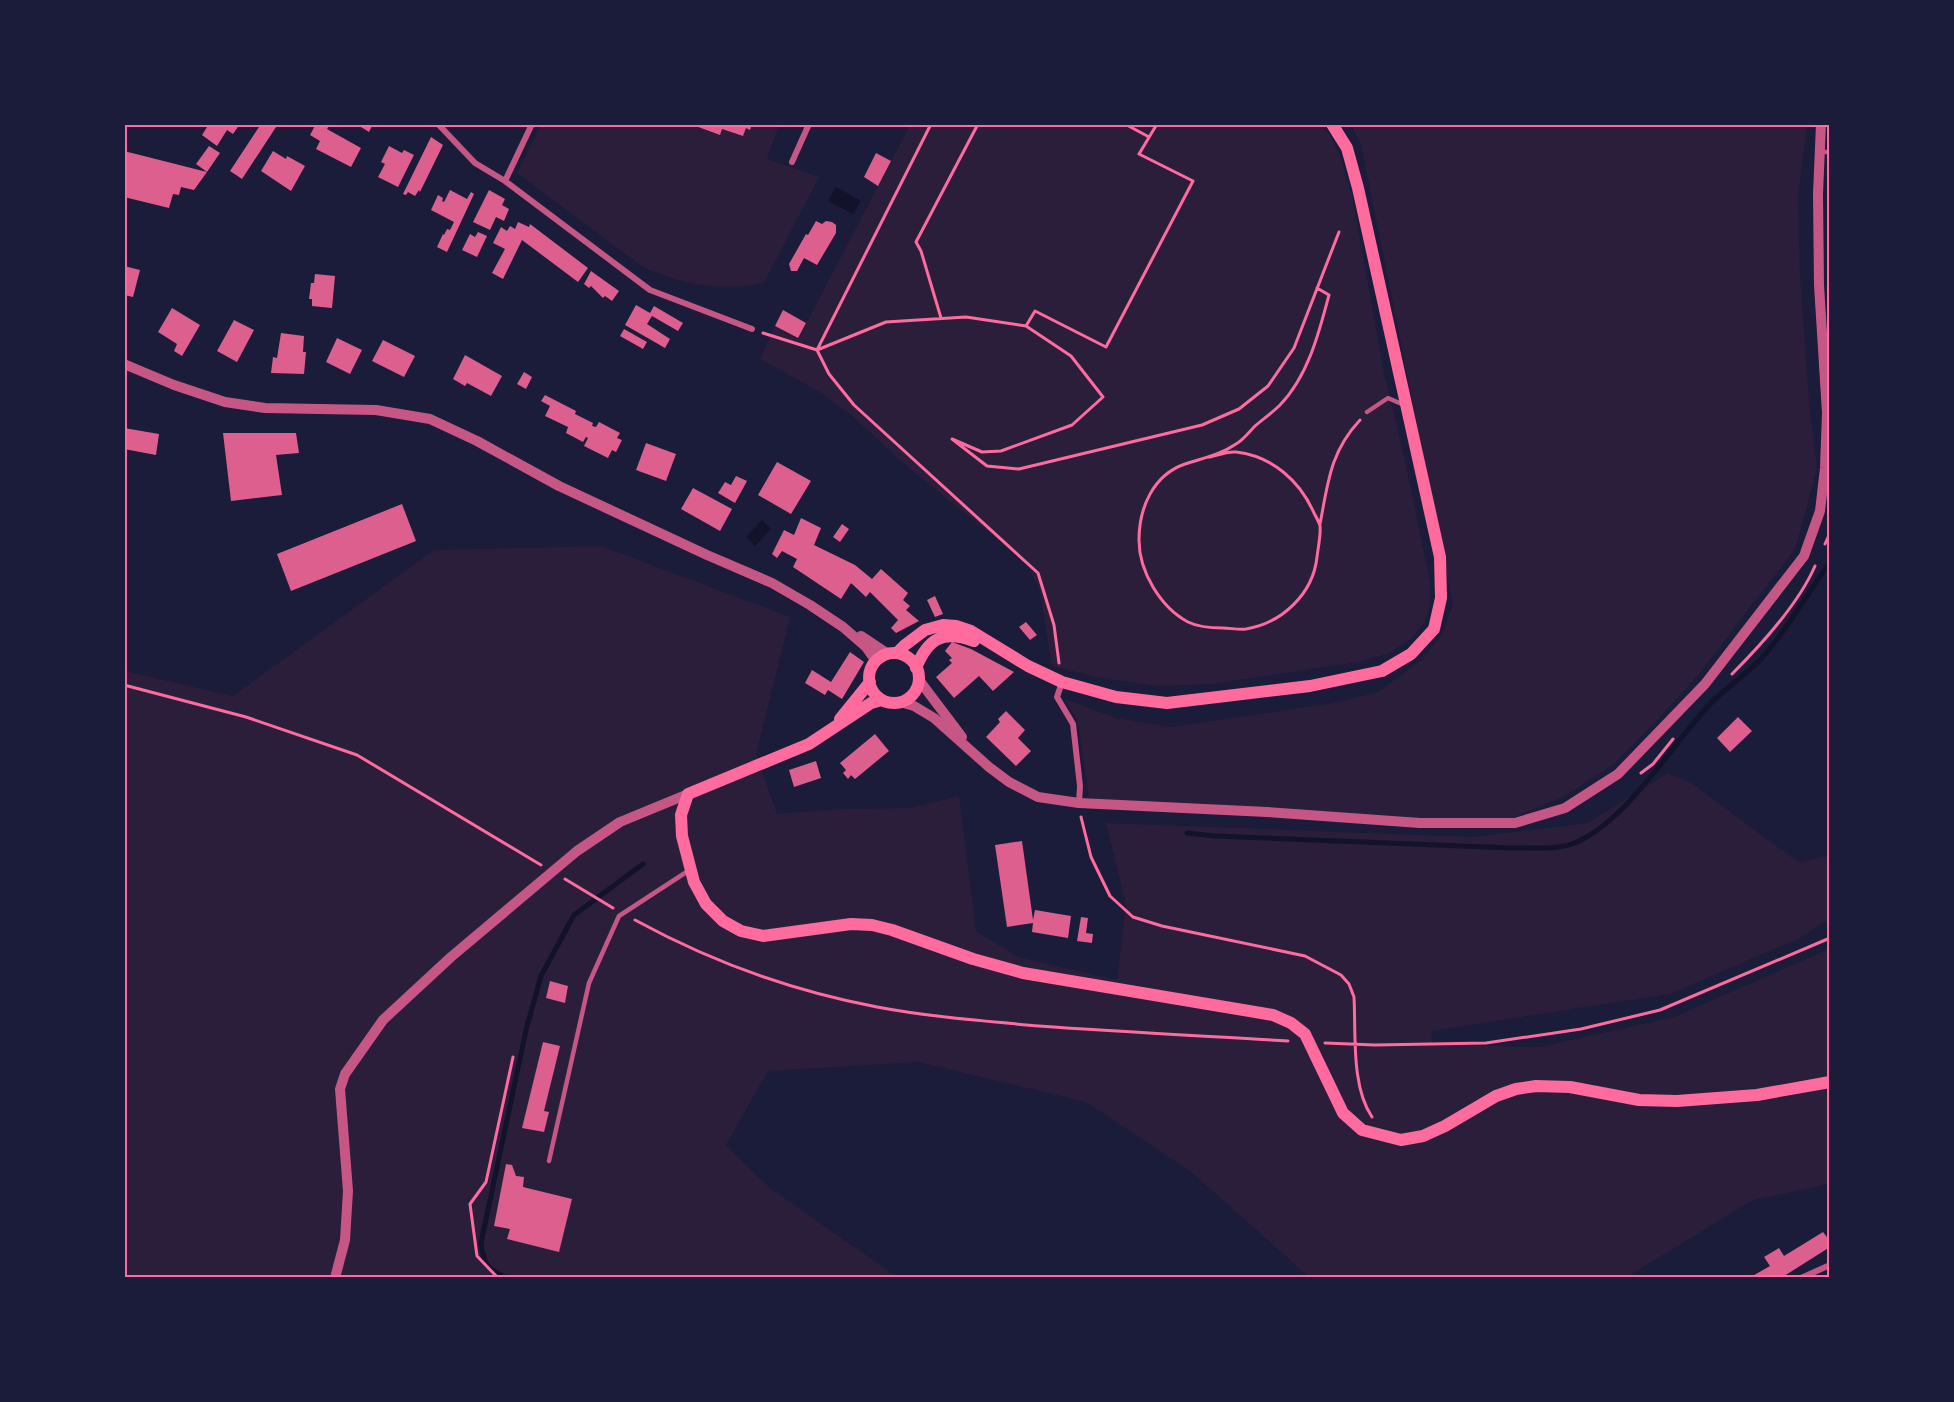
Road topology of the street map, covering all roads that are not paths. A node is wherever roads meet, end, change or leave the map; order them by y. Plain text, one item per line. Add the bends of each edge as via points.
1 (438, 124) edge
2 (532, 124) edge
3 (809, 124) edge
4 (1332, 124) edge
5 (1821, 124) edge
6 (1825, 152) edge
7 (792, 162) dead end
8 (505, 181) junction
9 (752, 329) road end
10 (124, 364) edge
11 (1407, 406) junction
12 (1367, 412) road end
13 (1828, 413) edge
14 (843, 627) junction
15 (998, 649) junction
16 (892, 654) junction
17 (876, 661) junction
18 (918, 674) junction
19 (870, 682) junction
20 (1062, 682) junction
21 (882, 700) junction
22 (900, 702) junction
23 (834, 727) junction
24 (971, 749) junction
25 (688, 794) junction
26 (1075, 802) junction
27 (691, 870) junction
28 (1830, 1082) edge
29 (549, 1161) dead end
30 (1830, 1265) edge
31 (335, 1278) edge
32 (1801, 1278) edge

1 - 8 street via 475,163
2 - 8 street
3 - 7 street
4 - 11 main road via 1347,148 1358,188
5 - 6 street
6 - 13 street via 1819,285
8 - 9 street via 650,290
10 - 14 street via 225,402 264,408 376,410 430,419 559,486 772,583
11 - 12 lane via 1388,398
11 - 20 main road via 1440,557 1441,598 1434,629 1411,654 1382,670 1310,686 1167,703 1116,697
13 - 26 street via 1820,511 1804,556 1705,684 1618,774 1565,808 1515,823 1420,823
14 - 16 street
14 - 17 street
15 - 16 main road via 971,632 943,626 925,630
15 - 18 main road via 957,635 945,635 933,641 921,655
15 - 20 main road
16 - 17 main road
16 - 18 main road via 908,658
17 - 19 main road
18 - 22 main road via 913,694
18 - 24 street
19 - 21 main road
19 - 23 main road
20 - 26 street via 1057,697 1073,724 1080,786
21 - 22 main road
21 - 23 main road
22 - 24 street via 934,718
23 - 25 main road via 809,744
24 - 26 street via 989,767 1028,792
25 - 27 main road via 681,815
25 - 31 street via 620,822 577,851 383,1020 345,1074 340,1089 348,1191 345,1240
27 - 28 main road via 706,904 723,921 741,931 763,936 851,924 872,926 1023,973 1273,1016 1305,1034 1343,1113 1362,1130 1401,1140 1445,1126 1496,1095 1536,1086 1570,1087 1639,1100 1677,1101 1757,1095
27 - 29 lane via 619,916 589,983
30 - 32 street

